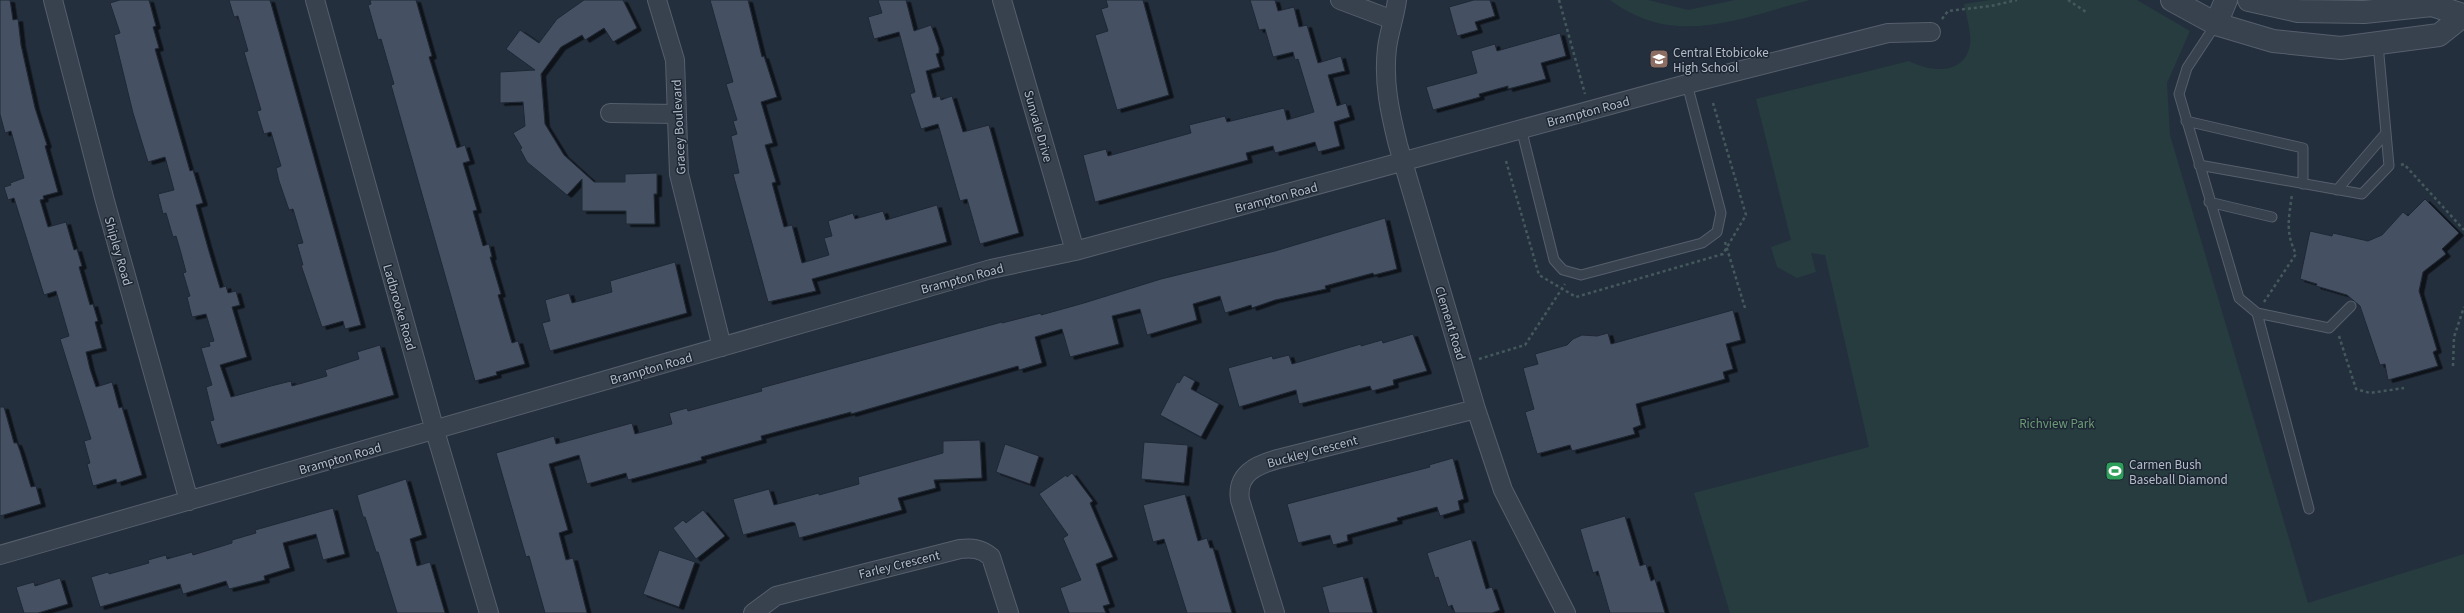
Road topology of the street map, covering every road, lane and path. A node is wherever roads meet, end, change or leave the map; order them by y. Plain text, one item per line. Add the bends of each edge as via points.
1 (53, 0) edge
2 (315, 0) edge
3 (657, 0) edge
4 (1002, 0) edge
5 (1340, 0) edge
6 (1398, 0) edge
7 (1559, 0) edge
8 (2016, 0) edge
9 (2068, 0) edge
10 (2172, 0) edge
11 (2226, 0) edge
12 (2249, 0) edge
13 (2086, 12) dead end
14 (2462, 13) edge
15 (1393, 20) junction
16 (2216, 24) junction
17 (1931, 32) joint
18 (2378, 44) junction
19 (1687, 84) junction
20 (1713, 103) dead end
21 (1590, 110) junction
22 (610, 113) dead end
23 (676, 114) junction
24 (2186, 121) junction
25 (1521, 128) junction
26 (2386, 133) junction
27 (1506, 161) dead end
28 (1403, 162) junction
29 (2199, 164) junction
30 (2389, 166) junction
31 (2293, 182) junction
32 (2303, 184) junction
33 (2337, 190) junction
34 (2210, 202) junction
35 (2272, 217) dead end
36 (1720, 226) junction
37 (2464, 230) edge
38 (1727, 248) junction
39 (1075, 251) junction
40 (1572, 274) junction
41 (1562, 289) junction
42 (2352, 306) dead end
43 (2464, 307) edge
44 (1745, 308) dead end
45 (2257, 313) junction
46 (2335, 322) junction
47 (722, 347) junction
48 (1463, 363) junction
49 (2453, 366) dead end
50 (2404, 388) dead end
51 (1476, 409) junction
52 (434, 431) junction
53 (189, 501) junction
54 (2309, 508) dead end
55 (0, 555) edge
56 (489, 613) edge
57 (753, 613) edge
58 (1009, 613) edge
59 (1275, 613) edge
60 (1566, 613) edge

1 - 53 street, Shipley Road via 105,201
2 - 52 street, Ladbrooke Road
3 - 23 street, Gracey Boulevard via 675,60
4 - 39 street, Sunvale Drive
5 - 15 street
6 - 15 street, Clement Road
7 - 21 path
8 - 17 path via 1948,11
9 - 13 path
10 - 16 street
11 - 16 street
12 - 14 street via 2298,11 2364,12 2432,5
14 - 18 street via 2439,35
15 - 28 street, Clement Road via 1385,75 1388,103
16 - 18 street via 2273,41 2341,48
16 - 24 lane via 2187,68 2179,94
17 - 19 street, Brampton Road via 1888,33
18 - 26 lane
19 - 21 street, Brampton Road
19 - 36 lane via 1721,213
20 - 38 path via 1746,215
21 - 25 street, Brampton Road
22 - 23 street
23 - 47 street, Gracey Boulevard via 679,174
24 - 29 lane
24 - 32 lane via 2303,148
25 - 28 street, Brampton Road
25 - 40 lane via 1554,260 1562,270
26 - 30 lane
26 - 33 lane
27 - 41 path via 1538,275
28 - 39 street, Brampton Road
28 - 48 street, Clement Road
29 - 31 lane
29 - 34 lane
30 - 33 lane via 2362,194
30 - 37 path via 2404,164
31 - 32 lane
31 - 45 path via 2288,229 2289,240 2296,254
32 - 33 lane
34 - 35 lane
34 - 45 lane via 2239,298
36 - 38 path
36 - 40 lane via 1713,237 1702,243 1588,274
38 - 41 path via 1723,254 1576,297
38 - 44 path
39 - 47 street, Brampton Road via 991,269
40 - 41 path
41 - 48 path via 1525,345
42 - 46 lane
43 - 49 path via 2454,337
45 - 46 lane via 2329,328
45 - 54 lane
46 - 50 path via 2356,389 2370,393
47 - 52 street, Brampton Road
48 - 51 street, Clement Road
51 - 59 street, Buckley Crescent via 1278,459 1254,467 1247,473 1240,486 1240,500
51 - 60 street, Clement Road via 1503,490
52 - 53 street, Brampton Road
52 - 56 street, Ladbrooke Road
53 - 55 street, Brampton Road
57 - 58 street, Farley Crescent via 776,596 960,549 973,548 984,551 991,557

